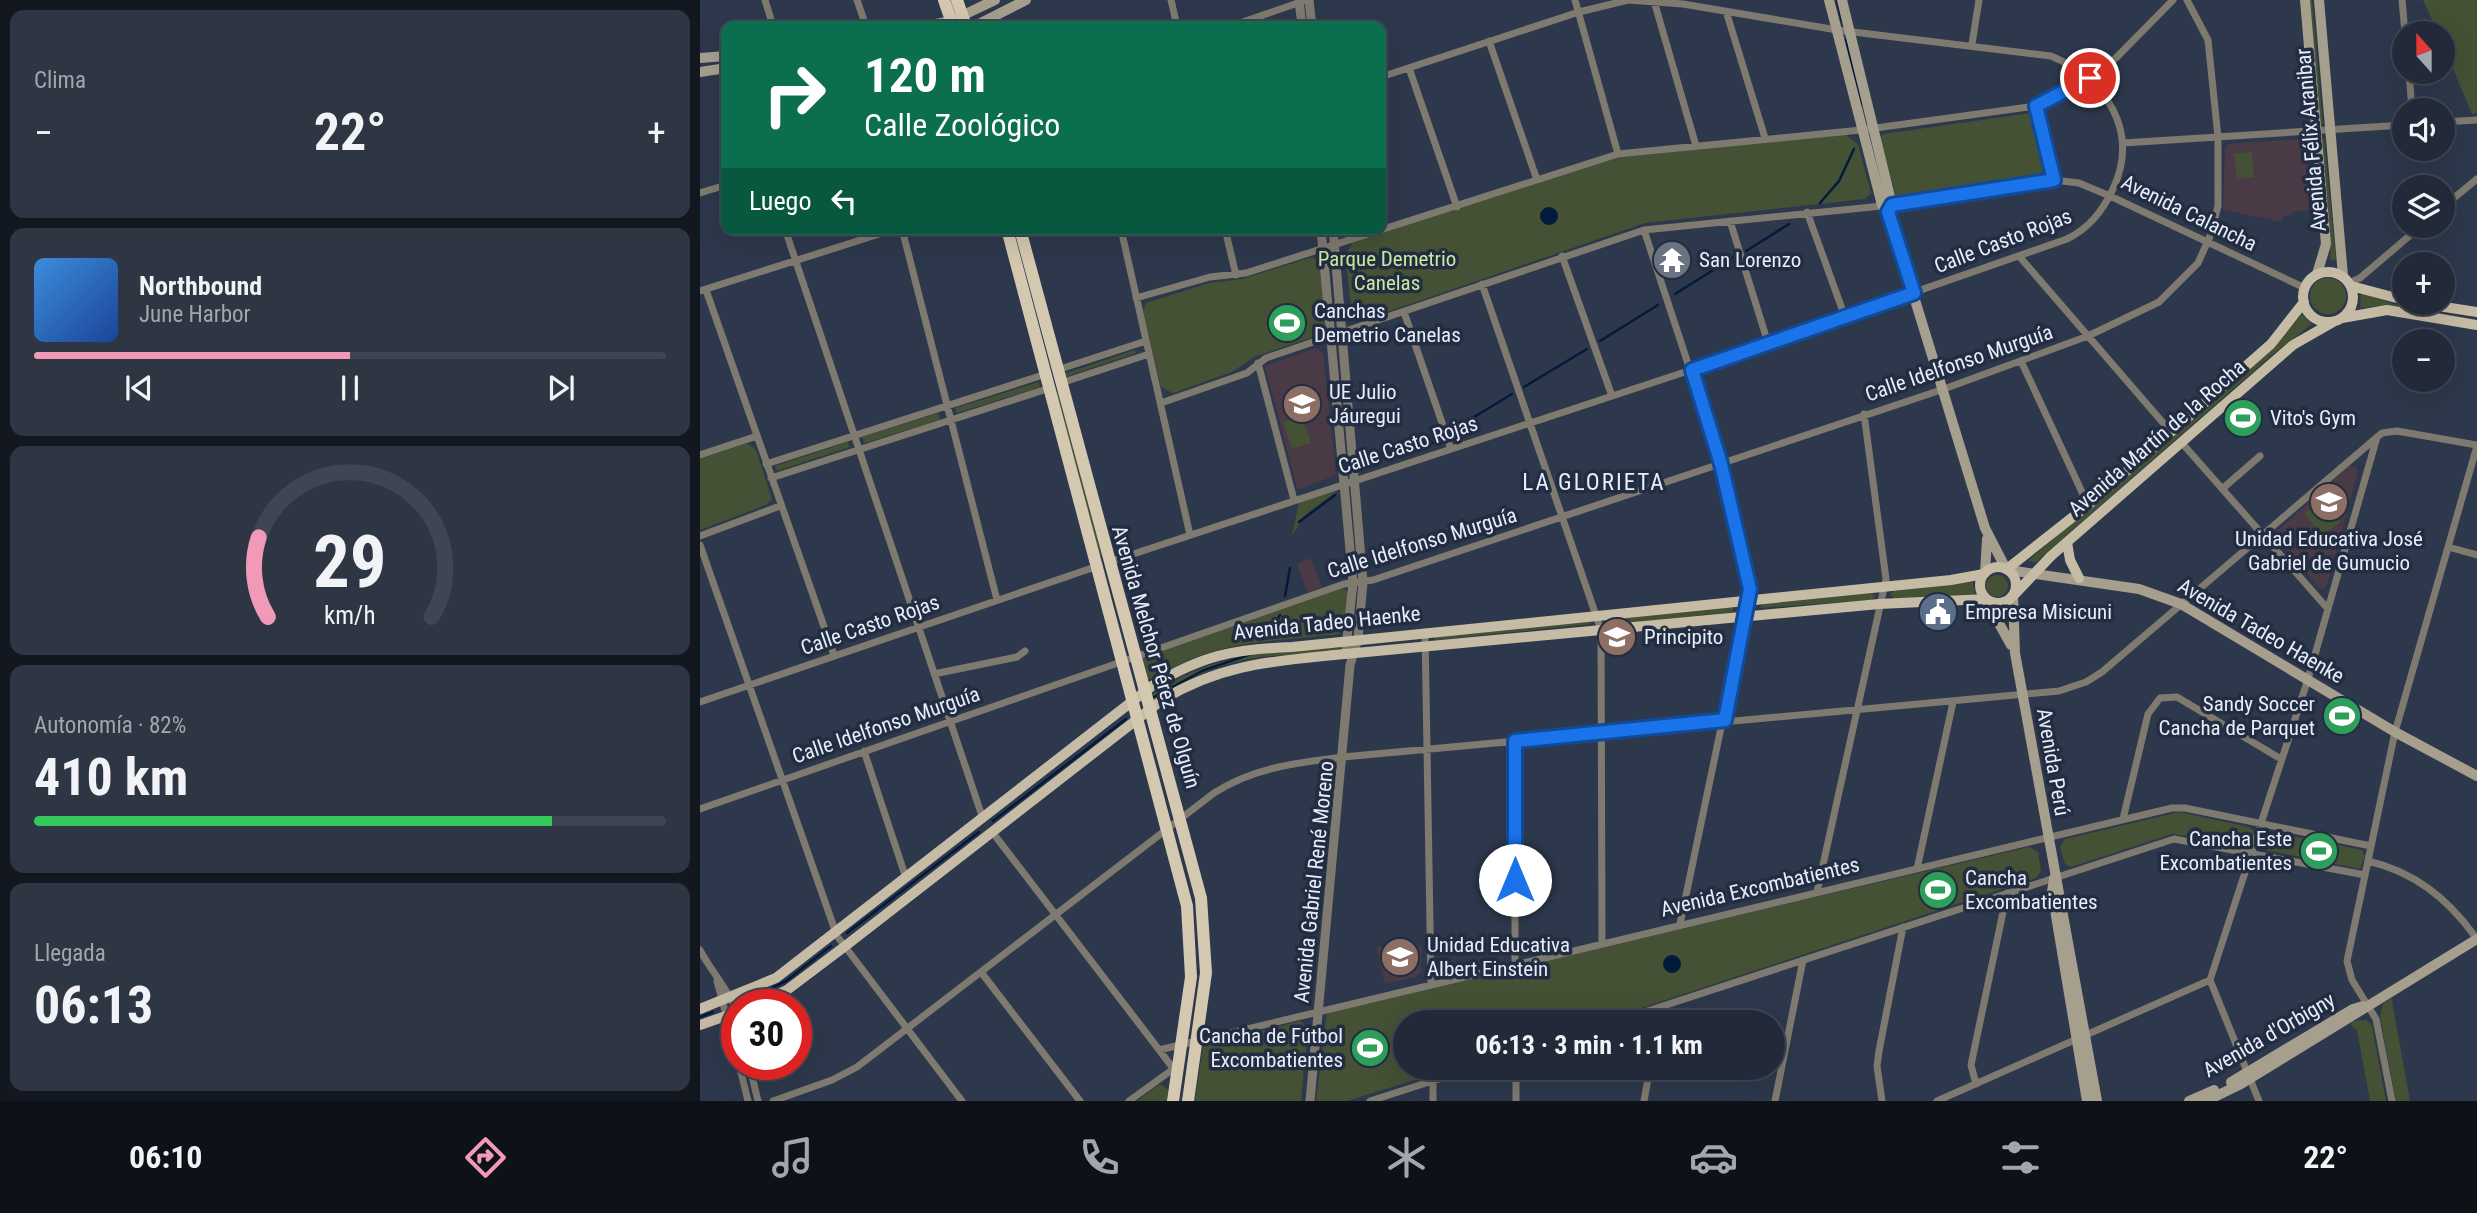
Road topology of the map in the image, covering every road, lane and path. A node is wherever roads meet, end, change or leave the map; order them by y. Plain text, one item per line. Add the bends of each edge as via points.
1 (765, 0) edge
2 (857, 0) edge
3 (944, 0) edge
4 (957, 0) edge
5 (995, 0) edge
6 (1026, 0) edge
7 (1171, 0) edge
8 (1575, 0) edge
9 (1829, 0) edge
10 (1842, 0) edge
11 (1979, 0) edge
12 (2173, 0) edge
13 (2187, 0) edge
14 (2305, 0) edge
15 (2320, 0) edge
16 (2402, 0) edge
17 (1304, 1) edge
18 (1654, 1) edge
19 (1726, 11) junction
20 (1579, 12) junction
21 (772, 21) edge
22 (864, 21) edge
23 (957, 21) edge
24 (958, 21) edge
25 (960, 21) edge
26 (985, 21) edge
27 (1176, 21) edge
28 (1246, 21) edge
29 (1302, 21) edge
30 (1310, 21) edge
31 (2404, 21) edge
32 (1837, 30) junction
33 (1849, 32) junction
34 (1489, 41) junction
35 (1972, 44) junction
36 (721, 56) edge
37 (700, 58) edge
38 (1409, 68) junction
39 (721, 69) edge
40 (700, 72) edge
41 (1386, 75) edge
42 (2090, 78) junction
43 (2036, 106) junction
44 (2477, 120) edge
45 (2455, 121) edge
46 (2392, 126) edge
47 (1873, 129) junction
48 (2329, 129) junction
49 (1861, 130) junction
50 (2316, 130) junction
51 (2218, 137) junction
52 (1765, 138) junction
53 (2123, 143) junction
54 (1696, 146) junction
55 (1618, 154) junction
56 (2477, 179) edge
57 (1537, 180) junction
58 (2054, 180) junction
59 (721, 187) edge
60 (700, 194) edge
61 (2110, 196) junction
62 (2455, 198) edge
63 (1457, 207) junction
64 (1887, 207) junction
65 (1807, 212) junction
66 (1730, 221) junction
67 (1386, 229) edge
68 (1644, 230) junction
69 (787, 235) edge
70 (876, 235) edge
71 (904, 235) edge
72 (1009, 235) edge
73 (1021, 235) edge
74 (1122, 235) edge
75 (1226, 235) edge
76 (1322, 235) edge
77 (1333, 235) edge
78 (1366, 235) edge
79 (2407, 238) edge
80 (2208, 244) junction
81 (1334, 245) junction
82 (1323, 249) junction
83 (1562, 256) junction
84 (2019, 256) junction
85 (795, 260) junction
86 (2317, 274) junction
87 (1236, 275) junction
88 (2348, 282) junction
89 (1482, 284) junction
90 (2305, 288) junction
91 (703, 291) edge
92 (1914, 293) junction
93 (2392, 296) edge
94 (1136, 298) junction
95 (2304, 302) junction
96 (2455, 309) edge
97 (1404, 312) junction
98 (2477, 312) edge
99 (1844, 317) junction
100 (2337, 320) junction
101 (2477, 324) edge
102 (1342, 332) junction
103 (1332, 336) junction
104 (2088, 336) junction
105 (1146, 341) junction
106 (1768, 343) junction
107 (1149, 354) junction
108 (2021, 361) junction
109 (1258, 363) junction
110 (1692, 370) junction
111 (1053, 379) junction
112 (1944, 389) junction
113 (1612, 396) junction
114 (1161, 403) junction
115 (947, 406) junction
116 (1864, 414) junction
117 (951, 420) junction
118 (1531, 423) junction
119 (2171, 432) junction
120 (757, 436) junction
121 (854, 436) junction
122 (2377, 436) junction
123 (2181, 442) junction
124 (2477, 446) edge
125 (859, 449) junction
126 (1451, 449) junction
127 (700, 456) edge
128 (2260, 456) dead end
129 (766, 464) junction
130 (1721, 464) junction
131 (771, 478) junction
132 (1350, 483) junction
133 (2222, 488) junction
134 (1294, 500) junction
135 (2088, 505) junction
136 (780, 506) junction
137 (1563, 517) junction
138 (1986, 528) junction
139 (2262, 534) junction
140 (1190, 535) junction
141 (700, 536) edge
142 (2067, 542) junction
143 (700, 545) edge
144 (2448, 547) junction
145 (2477, 555) edge
146 (1103, 564) junction
147 (2007, 569) junction
148 (2035, 571) junction
149 (1984, 573) junction
150 (2079, 578) junction
151 (1358, 583) junction
152 (1884, 587) junction
153 (2014, 596) junction
154 (1986, 599) junction
155 (997, 600) junction
156 (1750, 600) junction
157 (1879, 604) junction
158 (2181, 604) junction
159 (2328, 609) junction
160 (1596, 615) junction
161 (1746, 617) junction
162 (918, 627) junction
163 (1601, 631) junction
164 (1426, 632) junction
165 (1353, 640) junction
166 (1426, 646) junction
167 (1025, 651) dead end
168 (1350, 653) junction
169 (2015, 653) junction
170 (834, 655) junction
171 (1128, 660) junction
172 (934, 674) junction
173 (2308, 679) junction
174 (750, 683) junction
175 (1144, 692) junction
176 (2022, 697) junction
177 (700, 702) edge
178 (1132, 702) junction
179 (1953, 702) junction
180 (1858, 709) junction
181 (1149, 710) junction
182 (1136, 719) junction
183 (1725, 720) junction
184 (950, 722) junction
185 (2395, 732) junction
186 (1602, 733) junction
187 (1515, 741) junction
188 (1430, 748) junction
189 (864, 751) junction
190 (1343, 757) junction
191 (2281, 759) junction
192 (2477, 776) edge
193 (783, 778) junction
194 (700, 808) edge
195 (1180, 818) junction
196 (983, 819) junction
197 (2123, 820) junction
198 (2262, 824) junction
199 (1167, 829) junction
200 (993, 833) junction
201 (2048, 838) junction
202 (2371, 846) junction
203 (2253, 853) junction
204 (2368, 861) junction
205 (1917, 869) junction
206 (2365, 875) junction
207 (2054, 878) junction
208 (906, 879) junction
209 (1817, 892) junction
210 (2007, 893) junction
211 (1056, 914) junction
212 (1680, 924) junction
213 (1903, 927) junction
214 (836, 933) junction
215 (2476, 936) edge
216 (1601, 943) junction
217 (844, 947) junction
218 (2477, 947) edge
219 (2461, 948) junction
220 (700, 950) edge
221 (1803, 960) junction
222 (1514, 964) junction
223 (981, 972) junction
224 (2210, 981) junction
225 (1431, 983) junction
226 (721, 989) edge
227 (750, 989) edge
228 (788, 989) edge
229 (721, 1001) edge
230 (2368, 1004) junction
231 (1663, 1006) junction
232 (700, 1009) edge
233 (1319, 1009) junction
234 (1651, 1010) edge
235 (1662, 1010) edge
236 (721, 1017) edge
237 (700, 1025) edge
238 (906, 1029) junction
239 (2082, 1037) junction
240 (1196, 1040) junction
241 (1181, 1044) junction
242 (1159, 1050) junction
243 (1175, 1068) junction
244 (2250, 1075) junction
245 (743, 1080) edge
246 (753, 1080) edge
247 (1433, 1080) joint
248 (1516, 1080) edge
249 (1647, 1080) edge
250 (1976, 1084) junction
251 (1642, 1100) edge
252 (748, 1101) edge
253 (758, 1101) edge
254 (773, 1101) edge
255 (962, 1101) edge
256 (1080, 1101) edge
257 (1129, 1101) edge
258 (1173, 1101) edge
259 (1188, 1101) edge
260 (1310, 1101) edge
261 (1370, 1101) edge
262 (1433, 1101) edge
263 (1516, 1101) edge
264 (1774, 1101) edge
265 (1882, 1101) edge
266 (1937, 1101) edge
267 (2087, 1101) edge
268 (2097, 1101) edge
269 (2189, 1101) edge
270 (2206, 1101) edge
271 (2259, 1101) edge
272 (2392, 1101) edge

1 - 21 street
2 - 22 street
3 - 23 highway
4 - 24 highway
5 - 25 main road
6 - 26 main road
7 - 27 street
8 - 20 street
9 - 32 main road
10 - 33 main road
11 - 35 street
12 - 42 street via 2108,66
13 - 51 street, Calle Idelfonso Murguía via 2208,40
14 - 50 main road, Avenida Félix Aranibar
15 - 48 main road, Avenida Félix Aranibar
16 - 31 street
17 - 28 street
17 - 29 street
17 - 30 street
18 - 19 street
18 - 20 street via 1628,0
18 - 54 street
19 - 32 street
19 - 52 street
20 - 34 street
20 - 55 street
32 - 33 street
32 - 49 main road
33 - 35 street
33 - 47 main road
34 - 38 street
34 - 57 street
35 - 42 street via 2052,55
36 - 37 main road
38 - 41 street
38 - 63 street
39 - 40 main road
42 - 43 street
42 - 53 street via 2117,115
43 - 47 street
43 - 58 street
44 - 45 street
46 - 48 street
47 - 49 street
47 - 64 main road
48 - 50 street
48 - 88 main road, Avenida Félix Aranibar
49 - 52 street
49 - 64 main road
50 - 51 street
50 - 86 main road, Avenida Félix Aranibar via 2326,244
51 - 53 street
51 - 80 street, Calle Idelfonso Murguía via 2218,206
52 - 54 street
53 - 61 street via 2119,175
54 - 55 street
55 - 57 street
56 - 62 street
57 - 63 street
58 - 61 street, Avenida Calancha via 2079,183
58 - 64 street
59 - 60 street
61 - 80 street, Avenida Calancha
61 - 84 street, Calle Casto Rojas via 2083,231
63 - 67 street
64 - 65 street
64 - 92 main road
65 - 66 street
65 - 99 street
66 - 68 street
66 - 106 street
68 - 83 street
68 - 110 street
69 - 85 street
70 - 85 street
71 - 115 street
72 - 111 highway, Avenida Melchor Pérez de Olguín
73 - 111 highway, Avenida Melchor Pérez de Olguín
74 - 94 street
75 - 87 street
76 - 82 street
77 - 81 street
78 - 81 street
79 - 88 street via 2360,278
80 - 90 street, Avenida Calancha
80 - 104 street, Calle Idelfonso Murguía via 2190,273 2159,302
81 - 82 street
81 - 102 street
82 - 87 street
82 - 103 street
83 - 89 street
83 - 113 street
84 - 92 street, Calle Casto Rojas
84 - 104 street
85 - 91 street
85 - 121 street
86 - 88 main road via 2329,272
86 - 90 main road
87 - 94 street via 1210,277
88 - 93 main road
88 - 100 main road via 2352,305
89 - 97 street
89 - 118 street
90 - 95 main road
91 - 120 street
92 - 99 street, Calle Casto Rojas
92 - 112 main road
94 - 105 street
95 - 100 main road via 2314,317
95 - 119 main road, Avenida Martín de la Rocha via 2271,344
96 - 98 main road
97 - 102 street
97 - 126 street
99 - 106 street, Calle Casto Rojas
100 - 101 main road via 2387,310
100 - 123 main road, Avenida Martín de la Rocha via 2301,339
102 - 103 street
102 - 132 street
103 - 109 street
103 - 132 street
104 - 108 street, Calle Idelfonso Murguía
104 - 119 street
105 - 107 street
105 - 111 street
106 - 110 street, Calle Casto Rojas
107 - 111 street
107 - 114 street
108 - 112 street, Calle Idelfonso Murguía
108 - 135 street
109 - 114 street via 1247,373
109 - 134 street
110 - 113 street, Calle Casto Rojas
110 - 130 street
111 - 115 street
111 - 117 street
111 - 146 highway, Avenida Melchor Pérez de Olguín
112 - 116 street, Calle Idelfonso Murguía
112 - 138 main road
113 - 118 street, Calle Casto Rojas
114 - 140 street
115 - 117 street
115 - 121 street
116 - 130 street, Calle Idelfonso Murguía
116 - 152 street
117 - 125 street
117 - 155 street
118 - 126 street, Calle Casto Rojas
118 - 137 street
119 - 135 main road, Avenida Martín de la Rocha
120 - 127 street
120 - 129 street
121 - 125 street
121 - 129 street
122 - 124 street via 2397,431
122 - 139 street
122 - 159 street
123 - 133 street
123 - 142 main road, Avenida Martín de la Rocha
124 - 144 street
125 - 131 street
125 - 162 street
126 - 132 street, Calle Casto Rojas
128 - 133 street
129 - 131 street
130 - 137 street, Calle Idelfonso Murguía
130 - 156 street
131 - 136 street
132 - 134 street, Calle Casto Rojas
132 - 151 street
133 - 139 street
134 - 140 street, Calle Casto Rojas
135 - 147 main road, Avenida Martín de la Rocha
136 - 141 street
136 - 170 street
137 - 151 street, Calle Idelfonso Murguía
137 - 160 street
138 - 147 main road
138 - 149 main road
139 - 158 street
139 - 159 street
140 - 146 street, Calle Casto Rojas
142 - 148 main road, Avenida Martín de la Rocha
142 - 150 main road
143 - 174 street
144 - 145 street
144 - 185 street
146 - 155 street, Calle Casto Rojas
146 - 171 highway, Avenida Melchor Pérez de Olguín
147 - 148 main road, Avenida Tadeo Haenke
147 - 149 main road via 1995,567
147 - 153 main road via 2015,578
148 - 150 main road, Avenida Tadeo Haenke
148 - 153 main road, Avenida Martín de la Rocha
149 - 152 main road, Avenida Tadeo Haenke
149 - 154 main road via 1980,587
150 - 158 main road, Avenida Tadeo Haenke via 2139,589
151 - 165 street
151 - 171 street, Calle Idelfonso Murguía
152 - 156 main road, Avenida Tadeo Haenke
152 - 157 street
153 - 154 main road via 2004,603
153 - 169 main road, Avenida Perú
154 - 157 main road, Avenida Tadeo Haenke
154 - 169 main road, Avenida Perú
155 - 162 street, Calle Casto Rojas
156 - 160 main road, Avenida Tadeo Haenke
156 - 161 street
157 - 161 main road, Avenida Tadeo Haenke
157 - 180 street
158 - 173 main road, Avenida Tadeo Haenke
158 - 176 street via 2086,682
159 - 173 street
160 - 163 street
160 - 164 main road, Avenida Tadeo Haenke
161 - 163 main road, Avenida Tadeo Haenke
161 - 183 street
162 - 170 street, Calle Casto Rojas
162 - 172 street
163 - 166 main road, Avenida Tadeo Haenke
163 - 186 street
164 - 165 main road, Avenida Tadeo Haenke
164 - 166 street
165 - 168 street
165 - 175 main road, Avenida Tadeo Haenke via 1255,647 1214,655
166 - 168 main road, Avenida Tadeo Haenke
166 - 188 street
167 - 172 street via 1017,657
168 - 181 main road, Avenida Tadeo Haenke via 1233,667 1188,685
168 - 190 street, Avenida Gabriel René Moreno
169 - 176 main road, Avenida Perú
170 - 174 street, Calle Casto Rojas
171 - 175 highway, Avenida Melchor Pérez de Olguín
171 - 178 highway, Avenida Melchor Pérez de Olguín
171 - 184 street, Calle Idelfonso Murguía
172 - 184 street
173 - 185 main road, Avenida Tadeo Haenke
173 - 191 street
174 - 177 street, Calle Casto Rojas
174 - 193 street
175 - 178 main road, Avenida Tadeo Haenke
175 - 181 highway, Avenida Melchor Pérez de Olguín
176 - 179 street
176 - 201 main road, Avenida Perú
178 - 182 highway, Avenida Melchor Pérez de Olguín
178 - 196 main road, Avenida Tadeo Haenke
179 - 180 street
179 - 205 street
180 - 183 street
180 - 209 street
181 - 182 main road, Avenida Tadeo Haenke
181 - 195 highway, Avenida Melchor Pérez de Olguín
182 - 199 highway, Avenida Melchor Pérez de Olguín
182 - 200 main road, Avenida Tadeo Haenke
183 - 186 street
183 - 212 street
184 - 189 street, Calle Idelfonso Murguía
184 - 196 street
185 - 192 main road, Avenida Tadeo Haenke
185 - 202 street
186 - 187 street
186 - 216 street
187 - 188 street
187 - 222 street
188 - 190 street
188 - 225 street
189 - 193 street, Calle Idelfonso Murguía
189 - 208 street
190 - 195 street via 1269,767 1246,775
190 - 233 street, Avenida Gabriel René Moreno
191 - 197 street via 2177,697 2160,698 2148,714
191 - 198 street
193 - 194 street, Calle Idelfonso Murguía
193 - 214 street
195 - 199 street
195 - 240 highway, Avenida Melchor Pérez de Olguín via 1201,898 1206,944
196 - 208 main road, Avenida Tadeo Haenke
197 - 198 street, Avenida Excombatientes via 2178,807
197 - 201 street, Avenida Excombatientes
198 - 202 street, Avenida Excombatientes
198 - 203 street
199 - 211 street
199 - 241 highway, Avenida Melchor Pérez de Olguín via 1190,925 1191,977
200 - 211 street
200 - 217 main road, Avenida Tadeo Haenke
201 - 205 street, Avenida Excombatientes
201 - 207 main road, Avenida Perú
202 - 204 street
203 - 206 street
203 - 207 street via 2174,839
203 - 224 street
204 - 206 street
204 - 215 street via 2415,877
205 - 209 street, Avenida Excombatientes
206 - 230 street via 2347,961 2351,980
207 - 210 street
207 - 239 main road, Avenida Perú via 2060,890
208 - 214 main road, Avenida Tadeo Haenke
209 - 212 street, Avenida Excombatientes
210 - 213 street
210 - 250 street via 1971,1065
211 - 223 street
211 - 242 street
212 - 216 street, Avenida Excombatientes
213 - 221 street
213 - 265 street via 1877,1066
214 - 217 street
214 - 227 main road, Avenida Tadeo Haenke via 776,978
215 - 219 main road
216 - 222 street, Avenida Excombatientes
217 - 228 main road, Avenida Tadeo Haenke
217 - 238 street
218 - 219 main road, Avenida d'Orbigny
219 - 230 main road, Avenida d'Orbigny
220 - 226 street
221 - 231 street
221 - 264 street
222 - 225 street, Avenida Excombatientes
223 - 238 street
223 - 256 street
224 - 239 street
224 - 244 street
225 - 233 street, Avenida Excombatientes
229 - 232 main road, Avenida Tadeo Haenke
230 - 244 main road, Avenida d'Orbigny
230 - 272 street via 2376,1019
231 - 234 street
231 - 235 street
233 - 240 street, Avenida Excombatientes
233 - 260 street, Avenida Gabriel René Moreno
236 - 237 main road
238 - 254 street via 845,1074
238 - 255 street
239 - 250 street
239 - 267 main road, Avenida Perú
239 - 268 main road, Avenida Perú
240 - 241 street, Avenida Excombatientes
240 - 259 highway, Avenida Melchor Pérez de Olguín
241 - 242 street, Avenida Excombatientes
241 - 243 highway, Avenida Melchor Pérez de Olguín
242 - 243 street
243 - 257 street
243 - 258 highway, Avenida Melchor Pérez de Olguín
244 - 269 main road, Avenida d'Orbigny
244 - 270 main road, Avenida d'Orbigny
244 - 271 street
245 - 252 street
246 - 253 street
247 - 261 street
247 - 262 street
248 - 263 street
249 - 251 street
250 - 266 street

